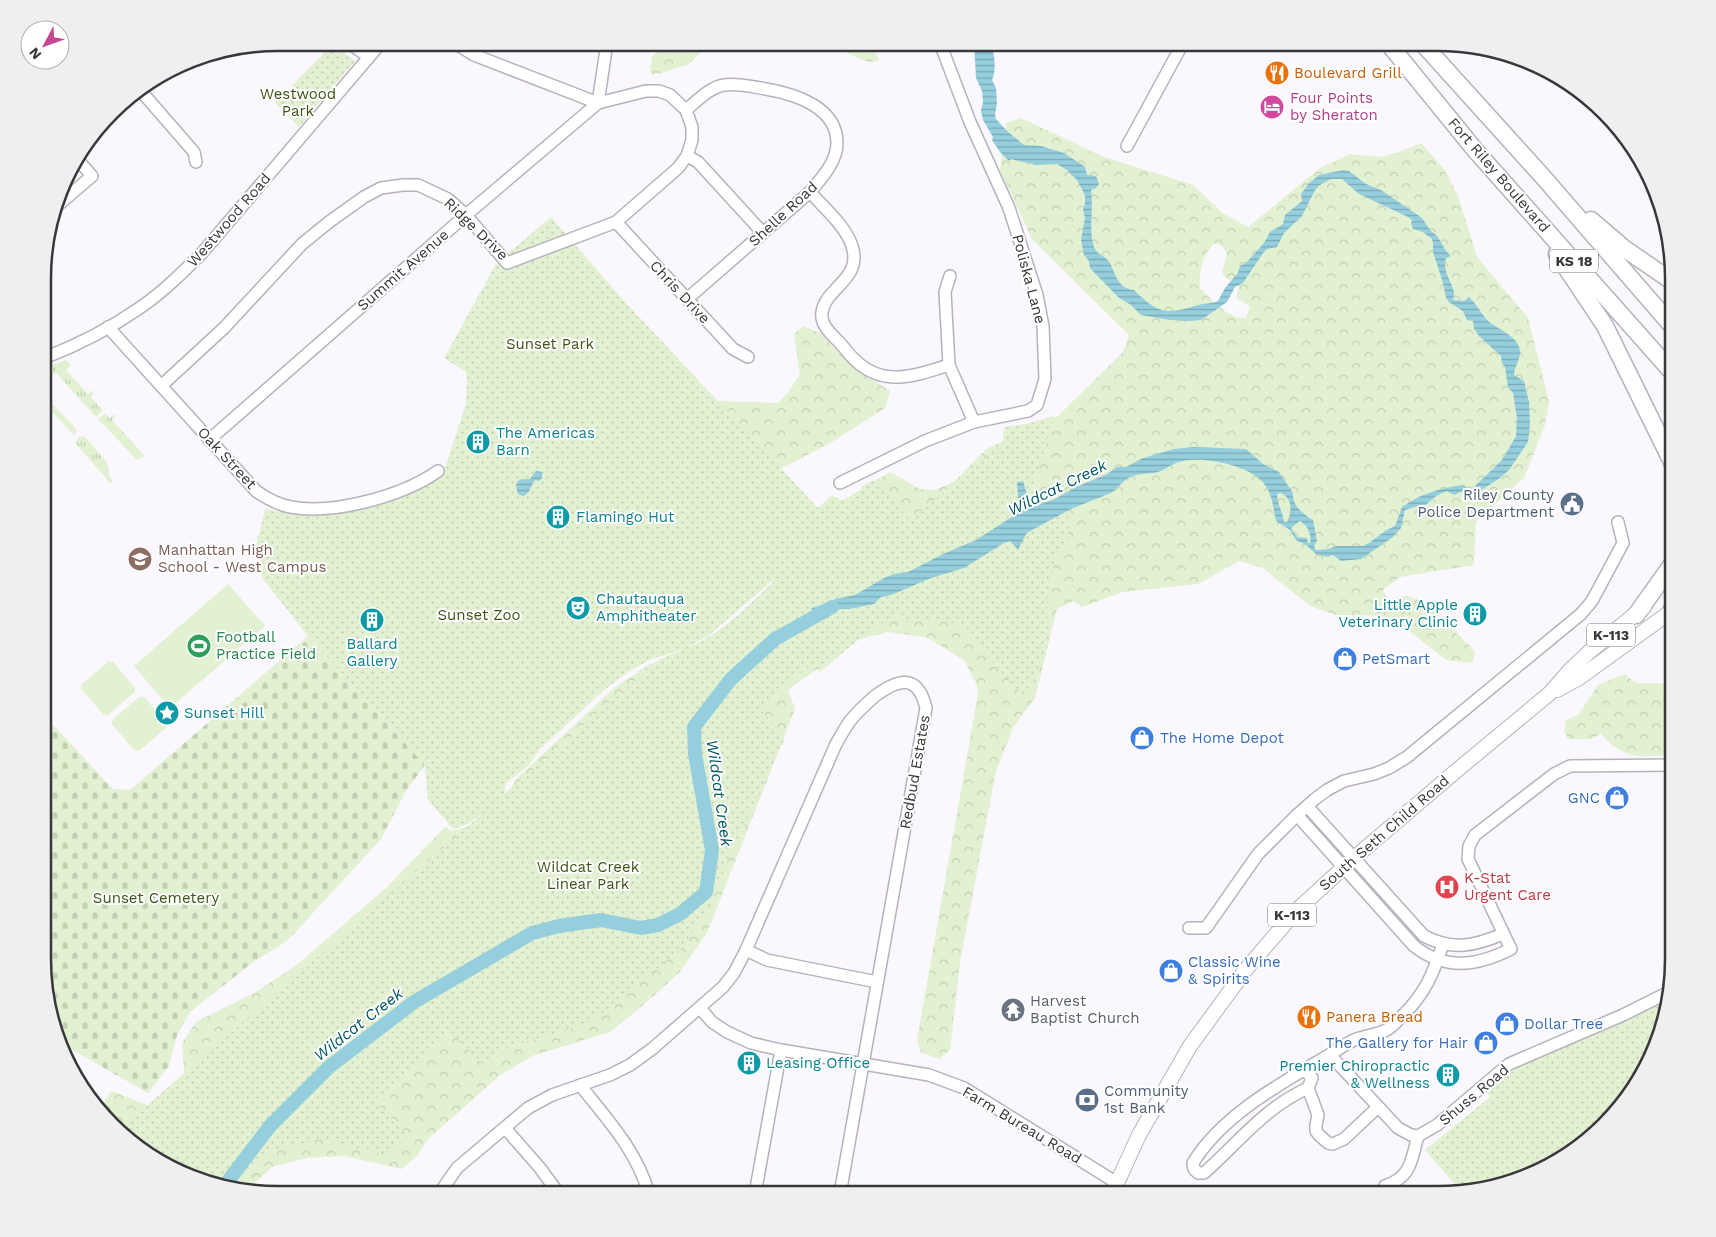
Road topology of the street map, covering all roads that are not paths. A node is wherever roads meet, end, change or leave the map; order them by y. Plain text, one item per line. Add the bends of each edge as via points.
1 (361, 51) edge
2 (374, 51) edge
3 (468, 51) edge
4 (606, 51) edge
5 (943, 51) edge
6 (1179, 51) edge
7 (1395, 51) edge
8 (1429, 51) edge
9 (369, 57) junction
10 (144, 95) edge
11 (598, 103) junction
12 (686, 110) junction
13 (1127, 146) dead end
14 (687, 156) junction
15 (196, 162) dead end
16 (82, 165) edge
17 (1544, 178) junction
18 (810, 192) junction
19 (66, 198) edge
20 (1524, 204) junction
21 (466, 215) junction
22 (616, 222) junction
23 (763, 233) junction
24 (950, 276) dead end
25 (1665, 277) edge
26 (687, 299) junction
27 (1665, 318) edge
28 (108, 327) junction
29 (51, 355) edge
30 (748, 357) dead end
31 (1665, 364) edge
32 (949, 365) junction
33 (161, 386) junction
34 (974, 422) junction
35 (209, 440) junction
36 (1665, 448) edge
37 (438, 471) dead end
38 (840, 483) dead end
39 (1618, 522) dead end
40 (1665, 574) edge
41 (1665, 586) edge
42 (1636, 615) junction
43 (1665, 616) edge
44 (1549, 694) junction
45 (1665, 765) edge
46 (1307, 806) junction
47 (1297, 815) junction
48 (1354, 858) junction
49 (1343, 868) junction
50 (1189, 928) dead end
51 (1503, 934) junction
52 (1443, 944) junction
53 (746, 950) junction
54 (1438, 960) junction
55 (877, 982) junction
56 (1661, 996) edge
57 (700, 1008) junction
58 (781, 1050) junction
59 (1330, 1055) junction
60 (864, 1064) junction
61 (1304, 1070) junction
62 (580, 1084) junction
63 (1308, 1088) junction
64 (1378, 1107) junction
65 (505, 1128) junction
66 (1418, 1136) junction
67 (445, 1186) edge
68 (552, 1186) edge
69 (646, 1186) edge
70 (756, 1186) edge
71 (841, 1186) edge
72 (1110, 1186) edge
73 (1115, 1186) edge
74 (1385, 1186) dead end

1 - 9 street
2 - 9 street, Westwood Road
3 - 11 street
4 - 11 street
5 - 34 street, Poliska Lane via 970,122 1009,208 1037,295 1043,326 1045,379 1037,405 1028,411
6 - 13 street
7 - 20 highway, Fort Riley Boulevard / KS 18 via 1475,150
8 - 17 highway, Fort Riley Boulevard / KS 18
9 - 28 street, Westwood Road via 202,253 142,307
10 - 15 street via 194,152
11 - 12 street via 646,91 659,91 670,95
11 - 21 street, Summit Avenue
12 - 14 street via 692,127
12 - 18 street, Shelle Road via 712,90 735,84 798,97 825,112 834,128 837,143 833,159
14 - 22 street, Ridge Drive via 678,168
14 - 23 street via 698,162
16 - 19 street via 92,176
17 - 25 highway via 1625,250
17 - 27 highway, Fort Riley Boulevard / KS 18
18 - 23 street, Shelle Road
18 - 32 street via 842,228 852,246 854,259 843,283 825,302 822,312 825,326 856,362 880,374 898,378
20 - 31 highway, Fort Riley Boulevard / KS 18
20 - 36 highway via 1605,326
21 - 22 street, Ridge Drive via 507,263
21 - 33 street, Ridge Drive via 448,200 418,185 381,188 364,197 302,244 224,328
21 - 35 street, Summit Avenue
22 - 26 street, Chris Drive
23 - 26 street, Shelle Road
24 - 32 street via 945,292
26 - 30 street, Chris Drive via 733,349
28 - 29 street, Westwood Road
28 - 33 street, Oak Street
32 - 34 street
33 - 35 street, Oak Street
34 - 38 street, Poliska Lane via 925,441
35 - 37 street, Oak Street via 256,491 290,507 319,509 356,504 415,484
39 - 46 street via 1623,543 1592,601 1581,614 1407,757 1374,774 1344,781
40 - 42 highway
41 - 42 main road, South Seth Child Road / K-113
42 - 44 main road, South Seth Child Road / K-113 via 1589,652
43 - 44 main road, South Seth Child Road / K-113 via 1578,678
44 - 48 main road, South Seth Child Road / K-113
45 - 51 street via 1570,766 1554,774 1475,835 1469,846 1468,859
46 - 47 street
46 - 48 street
47 - 49 street
47 - 50 street via 1258,854 1206,928
48 - 49 main road, South Seth Child Road / K-113
48 - 52 street via 1424,936
49 - 54 street via 1405,938 1421,952
49 - 73 main road, South Seth Child Road / K-113 via 1297,910 1247,968 1196,1038 1139,1135
51 - 52 street via 1475,944
51 - 54 street via 1511,949 1495,957 1457,964
52 - 54 street
53 - 55 street via 767,960
53 - 55 street, Redbud Estates via 836,744 851,720 869,701 902,681 913,685 923,695 926,708
53 - 57 street, Redbud Estates via 724,987
54 - 59 street via 1422,994 1389,1029 1354,1040
55 - 60 street, Redbud Estates
56 - 66 street, Shuss Road via 1509,1064 1437,1125
57 - 58 street via 726,1032 751,1043
57 - 62 street, Redbud Estates via 630,1065
58 - 60 street
58 - 70 street
59 - 61 street
59 - 64 street
60 - 71 street, Redbud Estates
60 - 72 street, Farm Bureau Road via 930,1076 964,1088
61 - 63 street via 1312,1078
61 - 63 street via 1230,1121 1199,1152 1193,1162 1194,1169 1204,1173 1247,1130 1293,1095
62 - 65 street, Redbud Estates via 528,1108
62 - 69 street via 622,1137
63 - 64 street via 1318,1115 1316,1131 1328,1143 1344,1138
64 - 66 street via 1398,1128
65 - 67 street, Redbud Estates via 457,1168
65 - 68 street
66 - 74 street via 1406,1174 1394,1184

